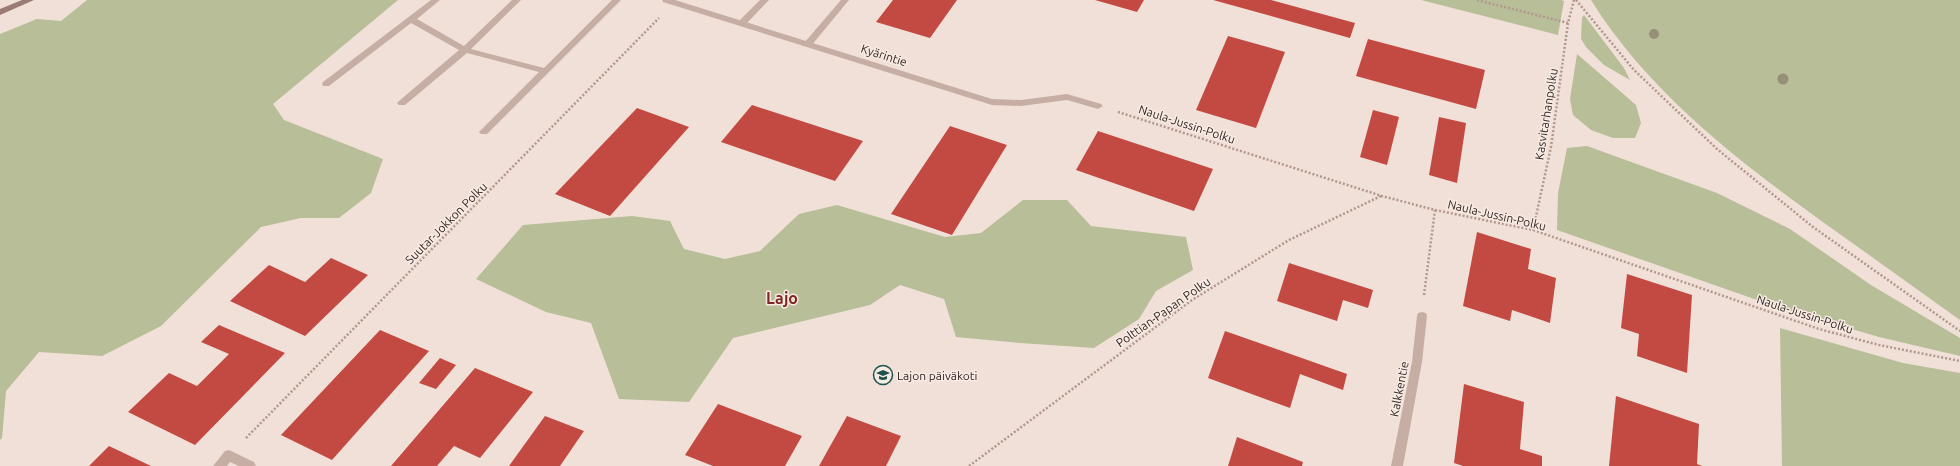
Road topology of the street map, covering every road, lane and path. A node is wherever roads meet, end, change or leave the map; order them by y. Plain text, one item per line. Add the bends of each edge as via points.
1 (30, 0) edge
2 (436, 0) edge
3 (516, 0) edge
4 (616, 0) edge
5 (765, 0) edge
6 (845, 0) edge
7 (1477, 0) edge
8 (1575, 0) edge
9 (673, 1) edge
10 (0, 12) edge
11 (411, 19) junction
12 (742, 23) junction
13 (1568, 23) junction
14 (808, 44) junction
15 (465, 50) junction
16 (546, 71) junction
17 (326, 84) dead end
18 (402, 103) dead end
19 (1098, 106) joint
20 (484, 132) dead end
21 (1382, 196) junction
22 (1435, 210) junction
23 (1533, 230) junction
24 (1422, 316) joint
25 (1960, 331) edge
26 (1960, 361) edge
27 (229, 455) junction
28 (219, 466) edge
29 (250, 466) edge
30 (969, 466) edge
31 (1397, 466) edge

1 - 10 main road
2 - 11 street
3 - 15 street
4 - 16 street
5 - 12 street
6 - 14 street
7 - 13 path
8 - 13 path, Kasvitarhanpolku
8 - 25 path via 1634,70 1717,149 1813,227 1887,282
9 - 12 street, Kyärintie
9 - 27 path, Suutar-Jokkon Polku
11 - 15 street
11 - 17 street
12 - 14 street, Kyärintie
13 - 23 path, Kasvitarhanpolku via 1551,147
14 - 19 street, Kyärintie via 992,102 1067,97
15 - 16 street
15 - 18 street
16 - 20 street
19 - 21 path, Naula-Jussin-Polku
21 - 22 path, Naula-Jussin-Polku
21 - 30 path, Polttian-Papan Polku via 1289,240 1192,300
22 - 23 path, Naula-Jussin-Polku
22 - 24 path
23 - 26 path, Naula-Jussin-Polku via 1818,330 1879,346
24 - 31 street, Kalkkentie via 1417,362
27 - 28 street
27 - 29 street

